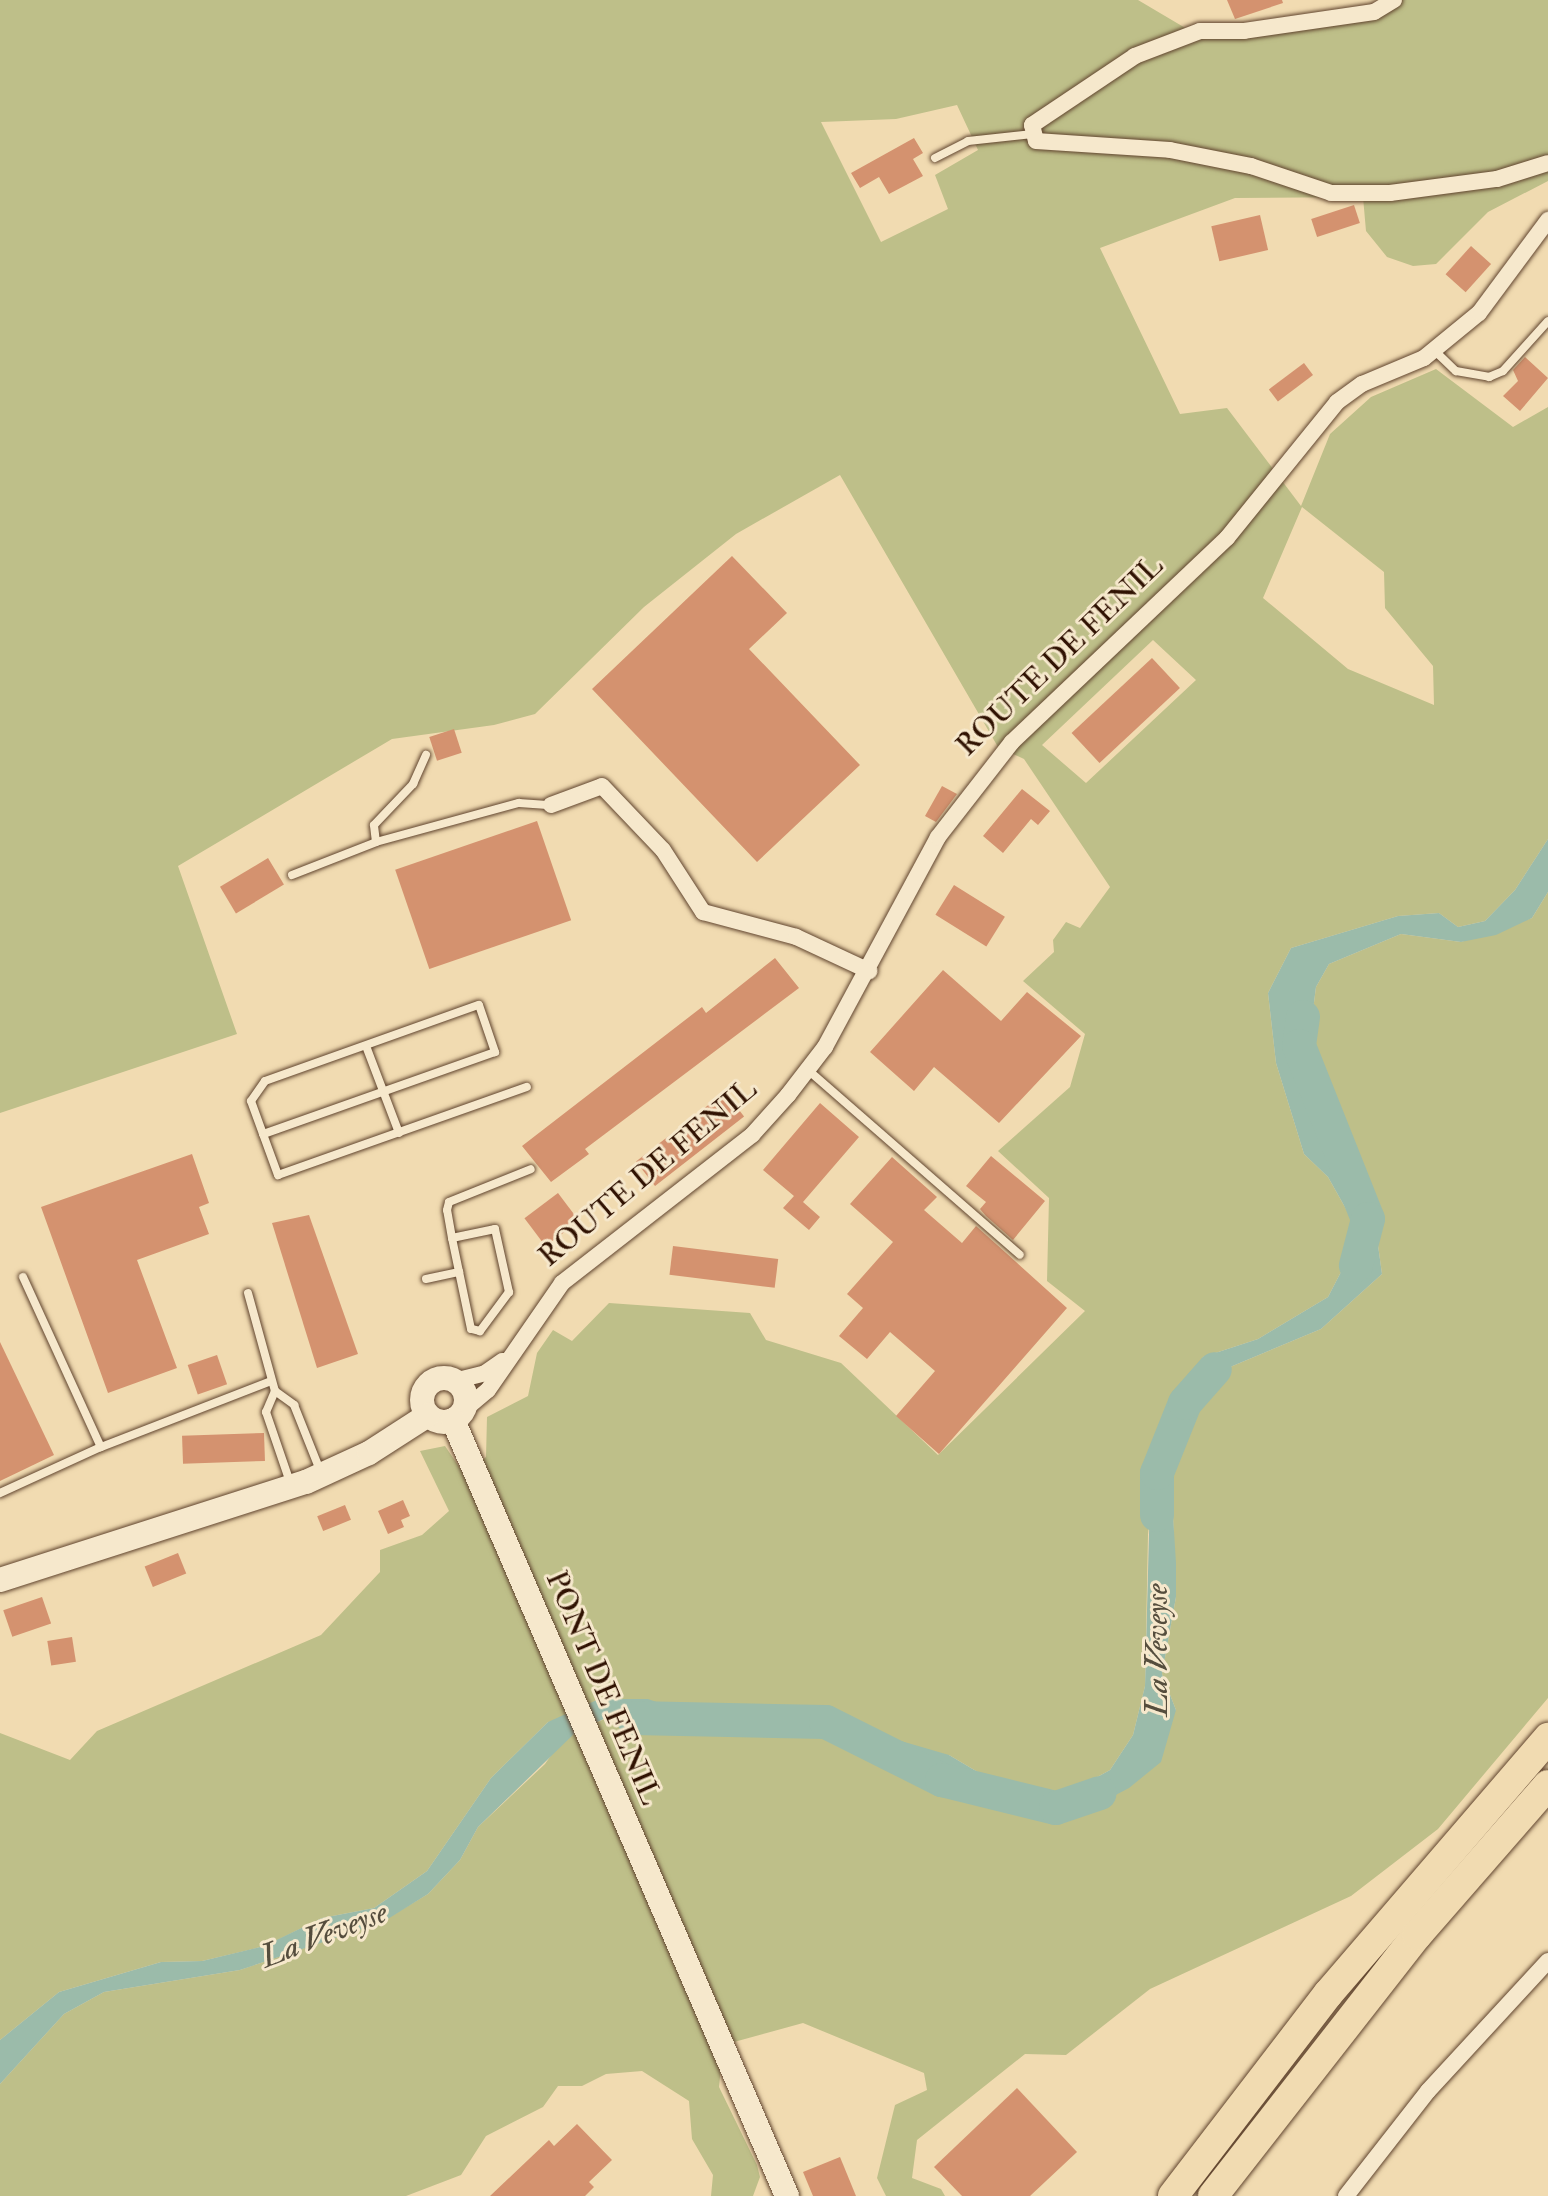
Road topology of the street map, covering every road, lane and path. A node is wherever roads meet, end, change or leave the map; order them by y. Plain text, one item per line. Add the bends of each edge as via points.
1 (1394, 0) edge
2 (1034, 134) junction
3 (935, 158) dead end
4 (1548, 163) edge
5 (1548, 220) edge
6 (1548, 321) edge
7 (1435, 351) junction
8 (426, 755) dead end
9 (551, 805) joint
10 (376, 842) junction
11 (292, 875) dead end
12 (869, 971) junction
13 (366, 1046) junction
14 (808, 1070) junction
15 (527, 1087) dead end
16 (384, 1092) junction
17 (399, 1133) junction
18 (263, 1134) junction
19 (531, 1169) dead end
20 (452, 1238) junction
21 (1020, 1255) dead end
22 (459, 1272) junction
23 (23, 1277) dead end
24 (426, 1279) dead end
25 (248, 1293) dead end
26 (506, 1357) junction
27 (271, 1381) junction
28 (454, 1381) junction
29 (275, 1391) junction
30 (428, 1415) junction
31 (458, 1415) junction
32 (101, 1447) junction
33 (322, 1475) junction
34 (292, 1486) junction
35 (0, 1493) edge
36 (0, 1580) edge
37 (1548, 1738) edge
38 (1548, 1785) edge
39 (1548, 1961) edge
40 (787, 2196) edge
41 (1173, 2196) edge
42 (1213, 2196) edge
43 (1346, 2196) edge

1 - 2 street via 1374,12 1244,31 1200,31 1122,64 1032,125
2 - 3 lane via 968,141
2 - 4 street via 1036,141 1184,152 1251,166 1331,193 1390,193 1497,179
5 - 7 street, ROUTE DE FENIL via 1479,313
6 - 7 lane via 1503,371 1489,377 1456,371
7 - 12 street, ROUTE DE FENIL via 1362,384 1337,402 1227,538 1012,742 938,837
8 - 10 lane via 413,784 374,825
9 - 10 lane via 519,803
9 - 12 street via 602,786 663,850 703,912 796,937
10 - 11 lane
12 - 14 street, ROUTE DE FENIL
13 - 16 lane
13 - 16 lane via 479,1005 495,1052
13 - 18 lane via 265,1081 251,1101
14 - 21 lane
14 - 26 street, ROUTE DE FENIL via 752,1135 562,1283
15 - 17 lane
16 - 17 lane
16 - 18 lane
17 - 18 lane via 278,1175
19 - 20 lane via 449,1202
20 - 22 lane
20 - 22 lane via 495,1229 509,1292 480,1331 471,1329
22 - 24 lane
23 - 32 lane
25 - 27 lane
26 - 28 street, ROUTE DE FENIL via 485,1373
26 - 31 street, ROUTE DE FENIL via 488,1390
27 - 29 lane
27 - 32 lane
28 - 30 street via 438,1380 427,1388 423,1401
28 - 31 street via 466,1396
29 - 33 lane via 294,1405
29 - 34 lane via 266,1412
30 - 31 street
30 - 33 street via 369,1453
31 - 40 street, PONT DE FENIL via 468,1456
32 - 35 lane
33 - 34 street
34 - 36 street
37 - 41 highway via 1337,1983
38 - 42 highway via 1379,1981
39 - 43 street via 1428,2091

